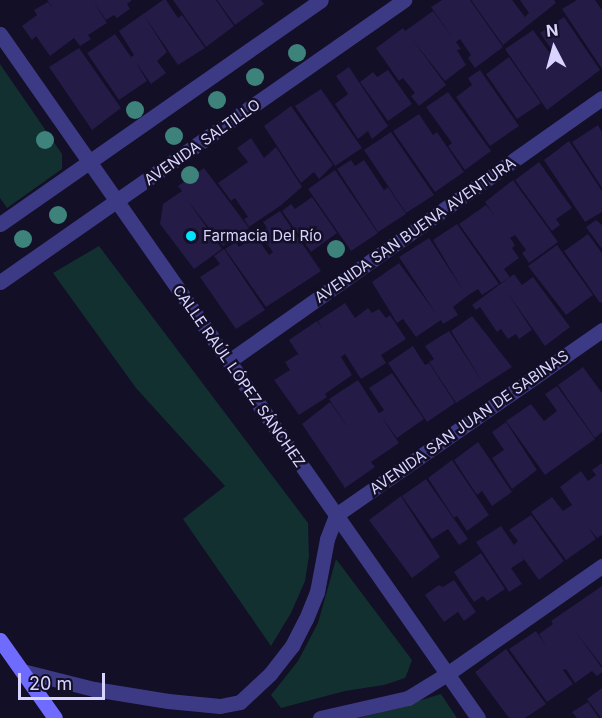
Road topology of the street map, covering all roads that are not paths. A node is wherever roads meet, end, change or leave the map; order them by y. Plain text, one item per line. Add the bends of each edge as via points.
1 (321, 0) edge
2 (404, 0) edge
3 (0, 34) edge
4 (602, 98) edge
5 (90, 162) junction
6 (117, 201) junction
7 (0, 224) edge
8 (0, 282) edge
9 (602, 330) edge
10 (229, 361) junction
11 (336, 515) junction
12 (602, 566) edge
13 (0, 640) edge
14 (22, 671) junction
15 (447, 674) junction
16 (55, 718) edge
17 (320, 718) edge
18 (478, 718) edge

1 - 5 street
2 - 6 street, AVENIDA SALTILLO
3 - 5 street, CALLE RAÚL LÓPEZ SÁNCHEZ
4 - 10 street, AVENIDA SAN BUENA AVENTURA
5 - 6 street, CALLE RAÚL LÓPEZ SÁNCHEZ
5 - 7 street
6 - 8 street, AVENIDA SALTILLO
6 - 10 street, CALLE RAÚL LÓPEZ SÁNCHEZ
9 - 11 street, AVENIDA SAN JUAN DE SABINAS
10 - 11 street, CALLE RAÚL LÓPEZ SÁNCHEZ
11 - 14 street via 317,592 306,619 292,646 270,674 240,702 220,706 168,701 94,689
11 - 15 street, CALLE RAÚL LÓPEZ SÁNCHEZ
12 - 15 street
13 - 14 main road
14 - 16 main road
15 - 17 street via 408,698
15 - 18 street, CALLE RAÚL LÓPEZ SÁNCHEZ

